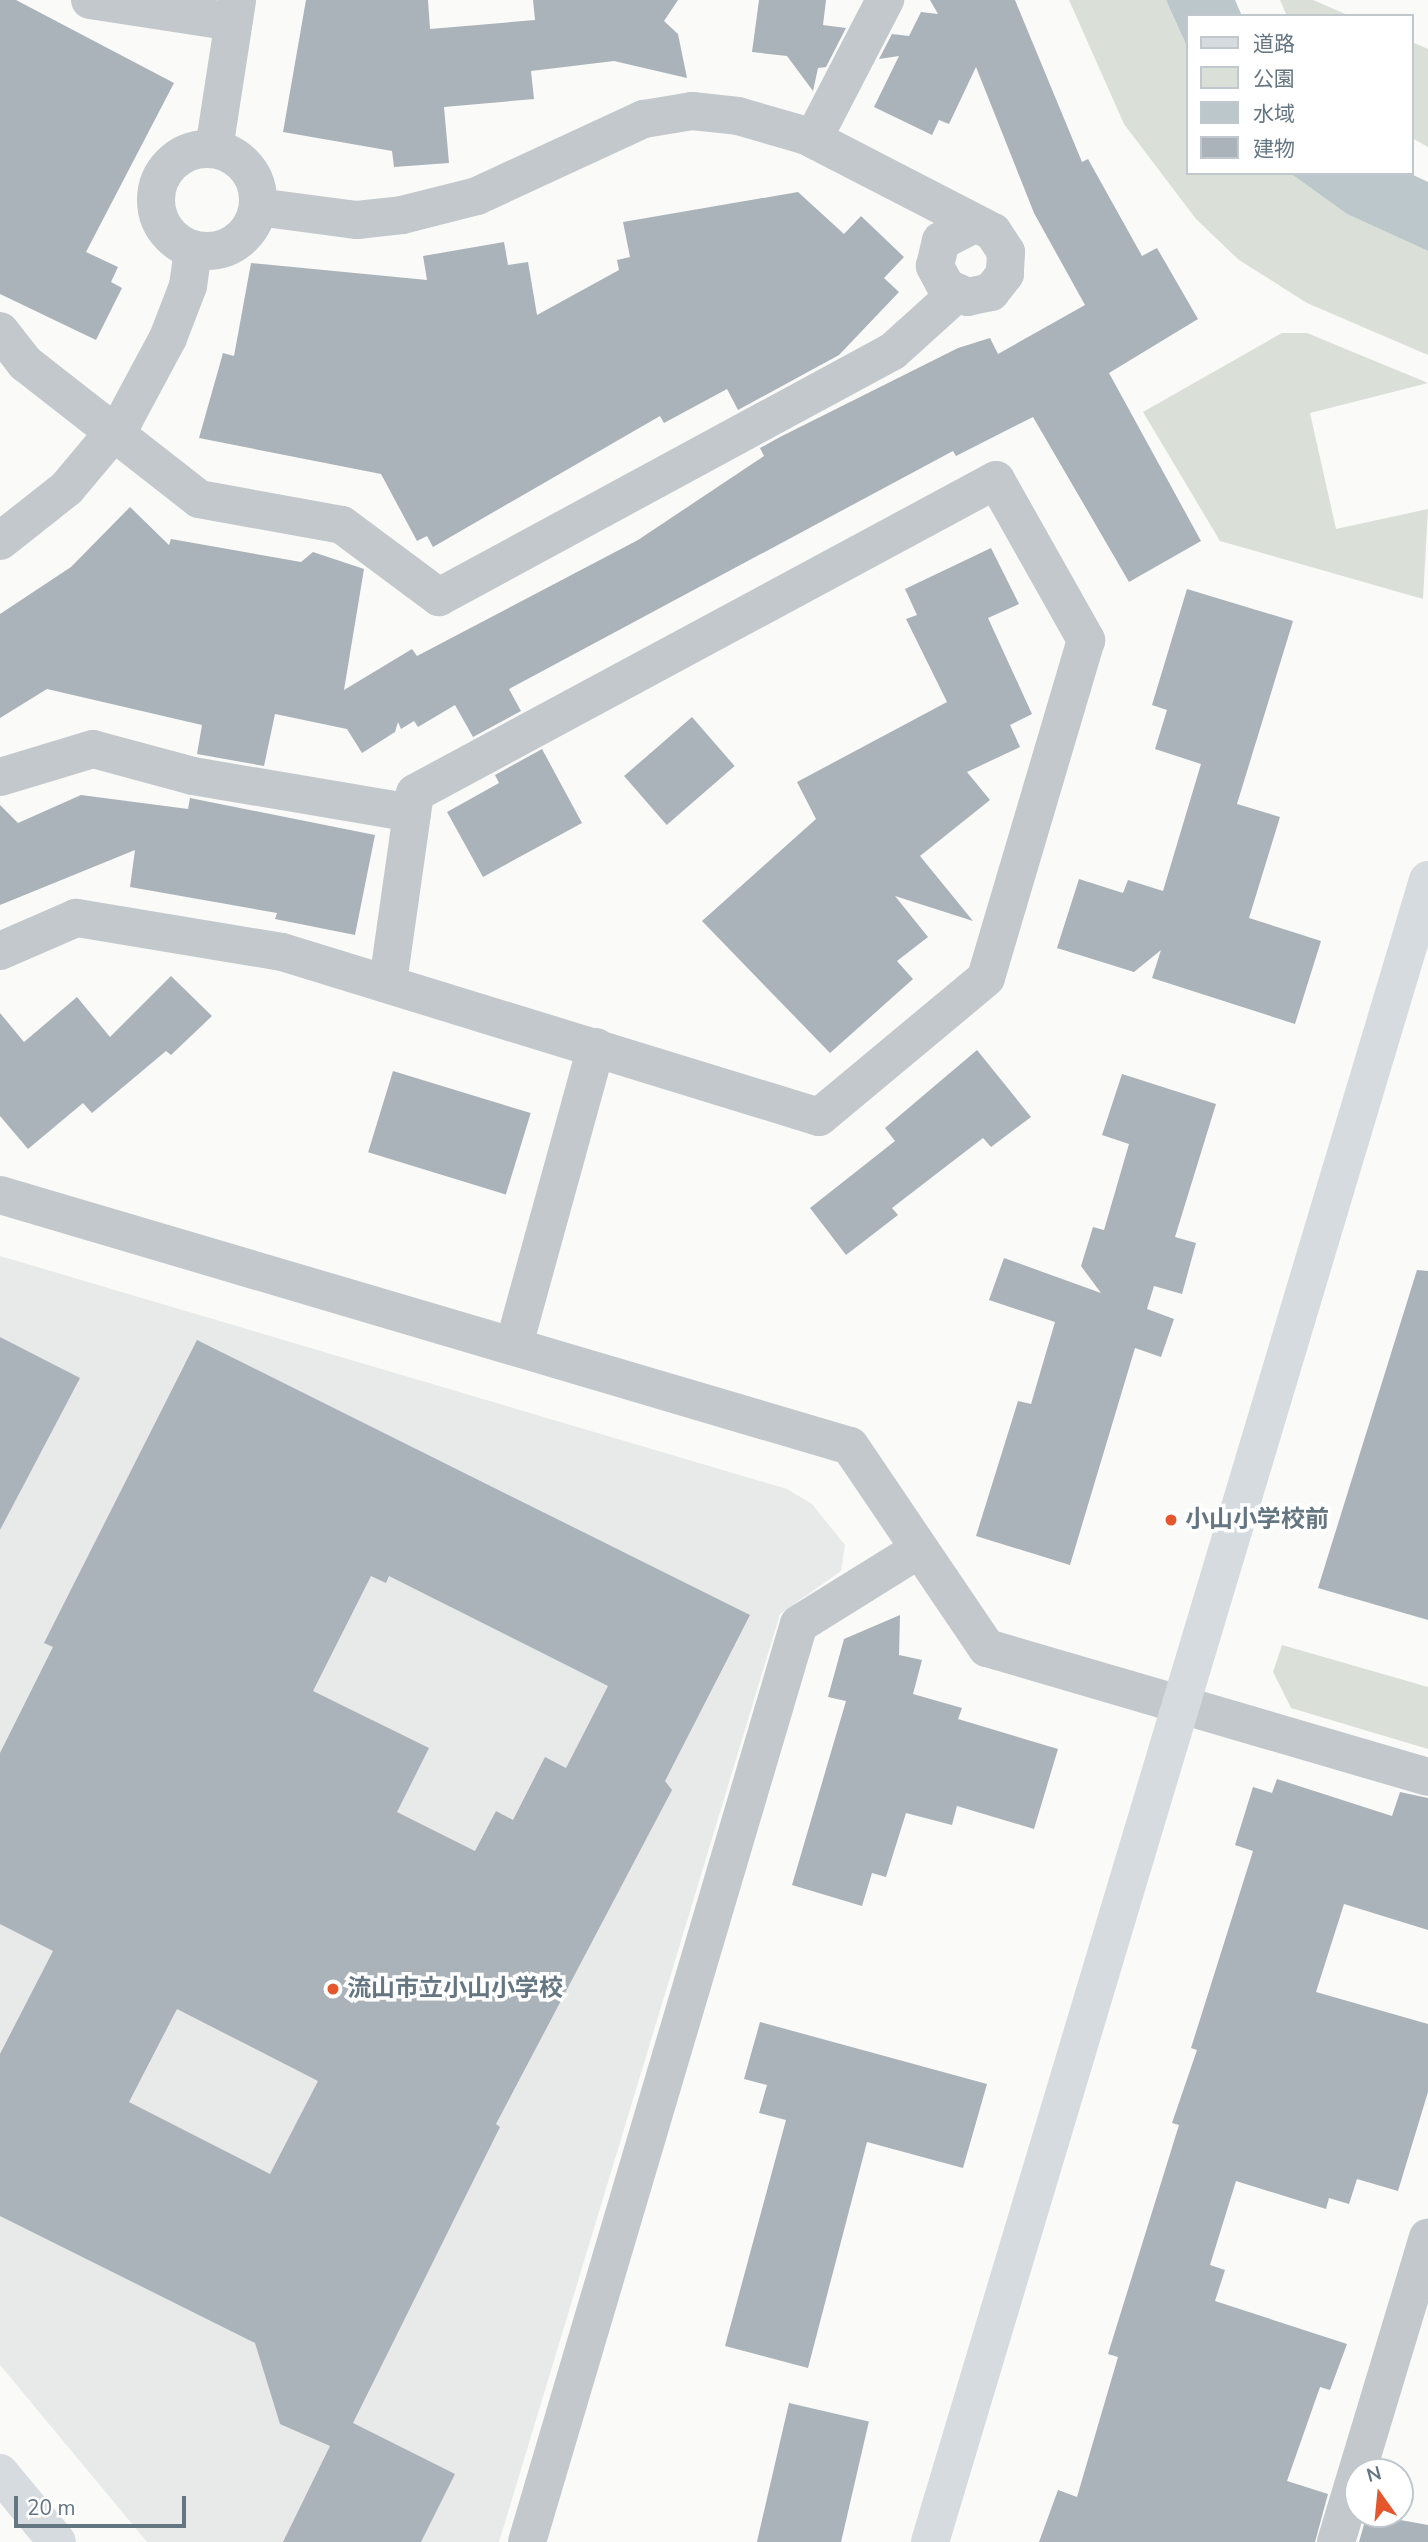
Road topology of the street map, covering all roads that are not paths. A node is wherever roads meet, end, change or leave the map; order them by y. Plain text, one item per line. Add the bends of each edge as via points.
1 (90, 0) edge
2 (886, 0) edge
3 (235, 11) edge
4 (813, 139) junction
5 (214, 149) junction
6 (258, 207) junction
7 (972, 225) junction
8 (192, 249) junction
9 (956, 295) junction
10 (0, 331) edge
11 (115, 433) junction
12 (0, 541) edge
13 (0, 777) edge
14 (412, 813) junction
15 (1428, 880) edge
16 (0, 951) edge
17 (388, 982) junction
18 (596, 1047) junction
19 (0, 1195) edge
20 (514, 1345) junction
21 (918, 1550) junction
22 (1179, 1704) junction
23 (1428, 1777) edge
24 (1428, 2238) edge
25 (0, 2473) edge
26 (57, 2542) edge
27 (527, 2542) edge
28 (930, 2542) edge
29 (1336, 2542) edge

1 - 3 street
2 - 4 street
3 - 5 street
4 - 6 street via 738,116 671,113 600,137 477,196 402,215 358,220
4 - 7 street
5 - 6 street via 248,169
5 - 8 street via 184,153 156,189 159,220
6 - 8 street via 237,241 216,251
7 - 9 street via 949,233 936,254 939,277
7 - 9 street via 1001,241 1005,274 991,292
8 - 11 street via 188,286 168,338
9 - 11 street via 893,351 439,597 342,525 200,499
10 - 11 street via 25,363
11 - 12 street via 67,488
13 - 14 street via 93,749 193,776
14 - 17 street
14 - 18 street via 415,793 996,480 1086,640 986,978 819,1117
15 - 22 street
16 - 17 street via 76,918 282,952
17 - 18 street
18 - 20 street
19 - 20 street
20 - 21 street via 850,1446
21 - 22 street via 986,1648
21 - 27 street via 799,1624
22 - 23 street
22 - 28 street
24 - 29 street
25 - 26 street

